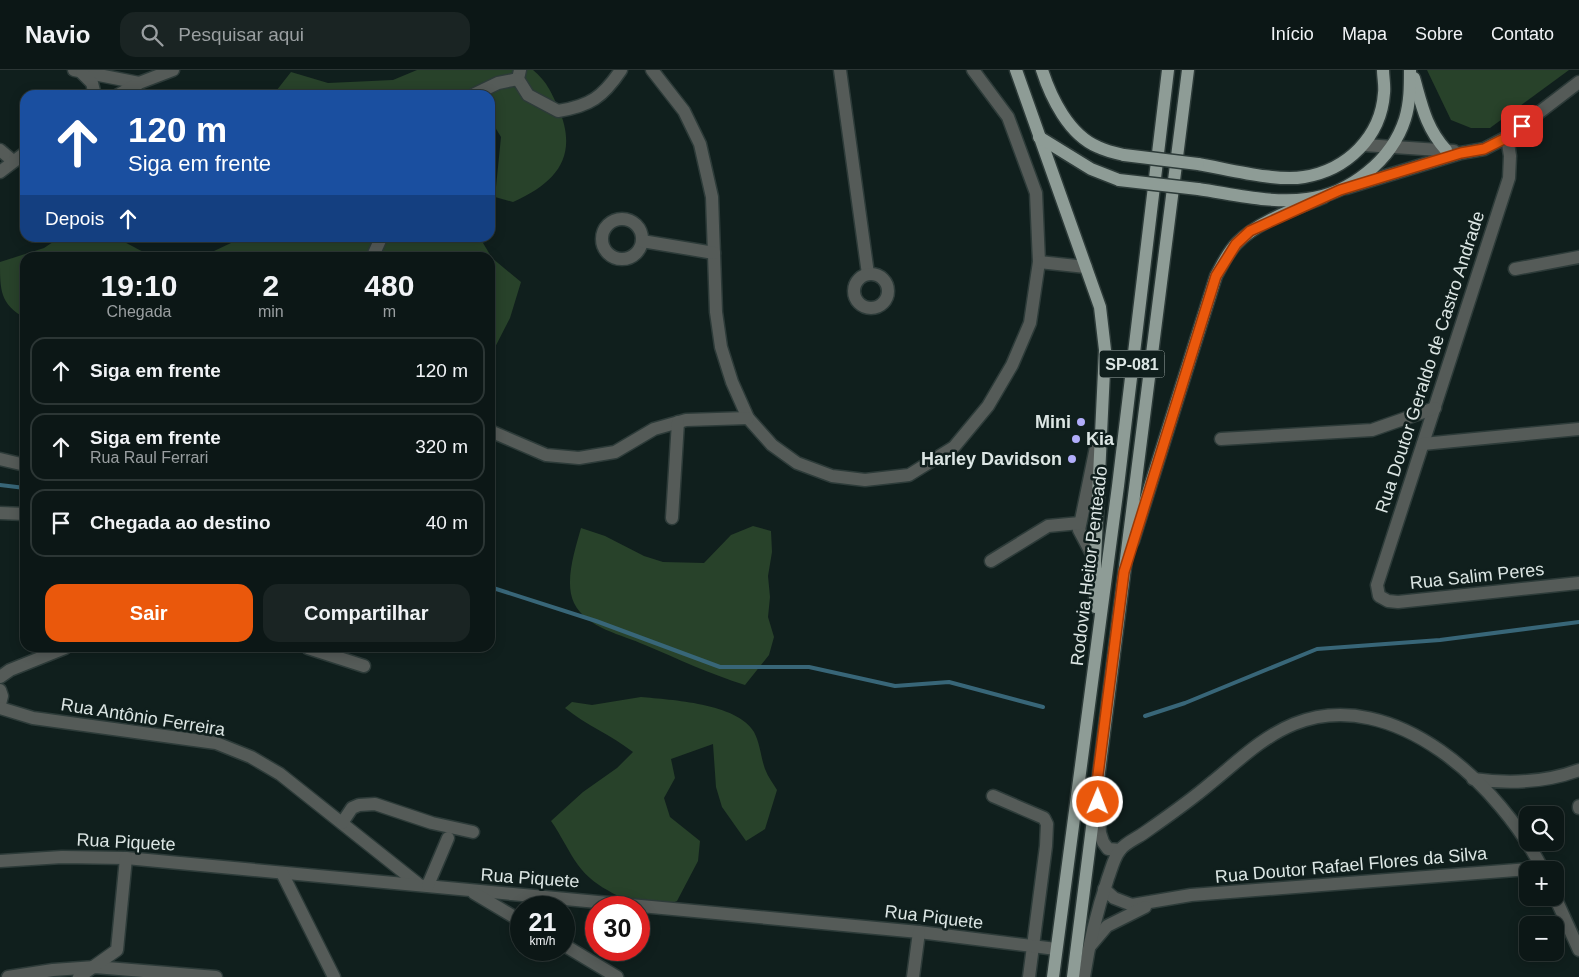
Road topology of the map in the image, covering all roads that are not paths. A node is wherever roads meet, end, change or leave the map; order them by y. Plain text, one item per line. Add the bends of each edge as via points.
1 (171, 70) edge
2 (621, 70) edge
3 (652, 70) edge
4 (840, 70) edge
5 (974, 70) edge
6 (1016, 70) edge
7 (1042, 70) edge
8 (1168, 70) edge
9 (1188, 70) edge
10 (1383, 70) edge
11 (1411, 70) edge
12 (78, 71) edge
13 (519, 74) edge
14 (1579, 82) edge
15 (139, 83) junction
16 (94, 90) edge
17 (127, 90) edge
18 (483, 90) edge
19 (1039, 137) junction
20 (1508, 137) junction
21 (1364, 145) junction
22 (1393, 147) junction
23 (0, 150) edge
24 (1446, 150) junction
25 (1461, 153) junction
26 (20, 156) edge
27 (13, 161) junction
28 (0, 172) edge
29 (1340, 190) junction
30 (1324, 197) junction
31 (642, 241) dead end
32 (714, 253) junction
33 (1579, 257) edge
34 (1039, 262) junction
35 (1086, 267) junction
36 (1515, 269) dead end
37 (868, 274) dead end
38 (1434, 408) junction
39 (748, 418) junction
40 (678, 422) junction
41 (1100, 425) junction
42 (1579, 429) edge
43 (495, 436) edge
44 (1221, 440) dead end
45 (1422, 444) junction
46 (0, 459) edge
47 (20, 464) edge
48 (0, 513) edge
49 (20, 514) edge
50 (672, 518) dead end
51 (1080, 523) junction
52 (1095, 560) junction
53 (991, 561) dead end
54 (1124, 572) junction
55 (1579, 584) edge
56 (1380, 596) joint
57 (55, 652) edge
58 (320, 652) edge
59 (1095, 657) junction
60 (364, 666) dead end
61 (0, 677) edge
62 (0, 690) edge
63 (0, 704) edge
64 (0, 708) edge
65 (1579, 770) edge
66 (1473, 779) junction
67 (1096, 790) junction
68 (993, 796) dead end
69 (342, 822) junction
70 (472, 832) dead end
71 (448, 838) dead end
72 (1120, 850) junction
73 (126, 858) junction
74 (0, 861) edge
75 (1537, 861) edge
76 (1519, 871) edge
77 (282, 873) junction
78 (423, 884) junction
79 (1104, 889) junction
80 (471, 891) junction
81 (511, 896) edge
82 (1163, 899) junction
83 (575, 904) edge
84 (1559, 906) edge
85 (510, 914) edge
86 (919, 932) junction
87 (1032, 947) junction
88 (1056, 949) junction
89 (1088, 949) junction
90 (117, 950) junction
91 (1579, 950) edge
92 (575, 952) edge
93 (95, 967) junction
94 (140, 973) edge
95 (8, 977) edge
96 (79, 977) edge
97 (216, 977) edge
98 (334, 977) edge
99 (617, 977) edge
100 (912, 977) edge
101 (1029, 977) edge
102 (1053, 977) edge
103 (1073, 977) edge
104 (1084, 977) edge

1 - 15 street
2 - 13 street via 609,88 592,103 558,111 528,95
3 - 32 street via 684,111 700,144 712,197
4 - 37 street
5 - 34 street via 1008,117 1023,153 1036,193
6 - 19 main road
7 - 21 main road, bridge via 1049,91 1073,129 1096,147 1124,155 1284,178 1304,177 1346,162
8 - 59 main road, Rodovia Heitor Penteado / SP-081
9 - 54 main road, Rodovia Heitor Penteado / SP-081
10 - 21 main road via 1384,93 1378,118
11 - 22 main road via 1405,119
11 - 24 main road via 1427,123 1433,136
12 - 15 street
12 - 16 street via 92,83
13 - 18 street
14 - 20 street
15 - 17 street
19 - 30 main road, bridge via 1091,169 1119,180 1291,200
19 - 35 main road
20 - 25 street via 1484,149
20 - 38 street, Rua Doutor Geraldo de Castro Andrade via 1508,178
21 - 22 street
22 - 24 street
22 - 29 main road via 1366,173
23 - 27 street
24 - 25 street
25 - 29 street
26 - 27 street
27 - 28 street
29 - 30 main road
30 - 54 main road via 1250,231 1236,244 1216,276
31 - 32 street
32 - 39 street via 721,347
33 - 36 street
34 - 35 street
34 - 39 street via 1030,323 1012,365 988,406 954,447 909,475 865,480 832,476 797,463 772,445
35 - 41 main road via 1100,308 1105,350
38 - 44 street via 1372,430
38 - 45 street, Rua Doutor Geraldo de Castro Andrade
39 - 40 street
40 - 43 street via 654,429 615,452 579,458 546,454
40 - 50 street
41 - 51 street
41 - 52 main road
42 - 45 street
45 - 56 street, Rua Doutor Geraldo de Castro Andrade via 1377,585
46 - 47 street
48 - 49 street
51 - 52 street via 1080,537
51 - 53 street via 1048,526
52 - 59 main road
54 - 67 main road, Rodovia Heitor Penteado / SP-081
55 - 56 street, Rua Salim Peres via 1398,602
57 - 61 street
58 - 60 street
59 - 88 main road, Rodovia Heitor Penteado / SP-081
62 - 63 street
64 - 69 street, Rua Antônio Ferreira via 33,718 216,743 251,757 280,774
65 - 66 street via 1531,782
66 - 72 street via 1425,739 1396,726 1368,718 1315,718 1272,735
66 - 75 street via 1520,833
67 - 72 street via 1102,842 1108,849
67 - 103 main road, Rodovia Heitor Penteado / SP-081
68 - 87 street via 1046,821 1046,846
69 - 70 street via 352,808 375,804
69 - 78 street, Rua Antônio Ferreira
71 - 78 street
72 - 79 street
73 - 74 street, Rua Piquete via 62,857
73 - 77 street, Rua Piquete
73 - 90 street
76 - 82 street, Rua Doutor Rafael Flores da Silva
77 - 78 street, Rua Piquete
77 - 98 street
78 - 80 street, Rua Piquete
79 - 82 street, Rua Doutor Rafael Flores da Silva via 1114,898 1132,905
79 - 89 street
80 - 81 street, Rua Piquete
80 - 85 street
82 - 89 street, Rua Doutor Rafael Flores da Silva via 1107,926
83 - 86 street, Rua Piquete
84 - 91 street
86 - 87 street, Rua Piquete
86 - 100 street
87 - 88 street, Rua Piquete
87 - 101 street
88 - 102 main road, Rodovia Heitor Penteado / SP-081
89 - 104 street
90 - 93 street
90 - 94 street
92 - 99 street
93 - 94 street
93 - 95 street
93 - 96 street
94 - 97 street

